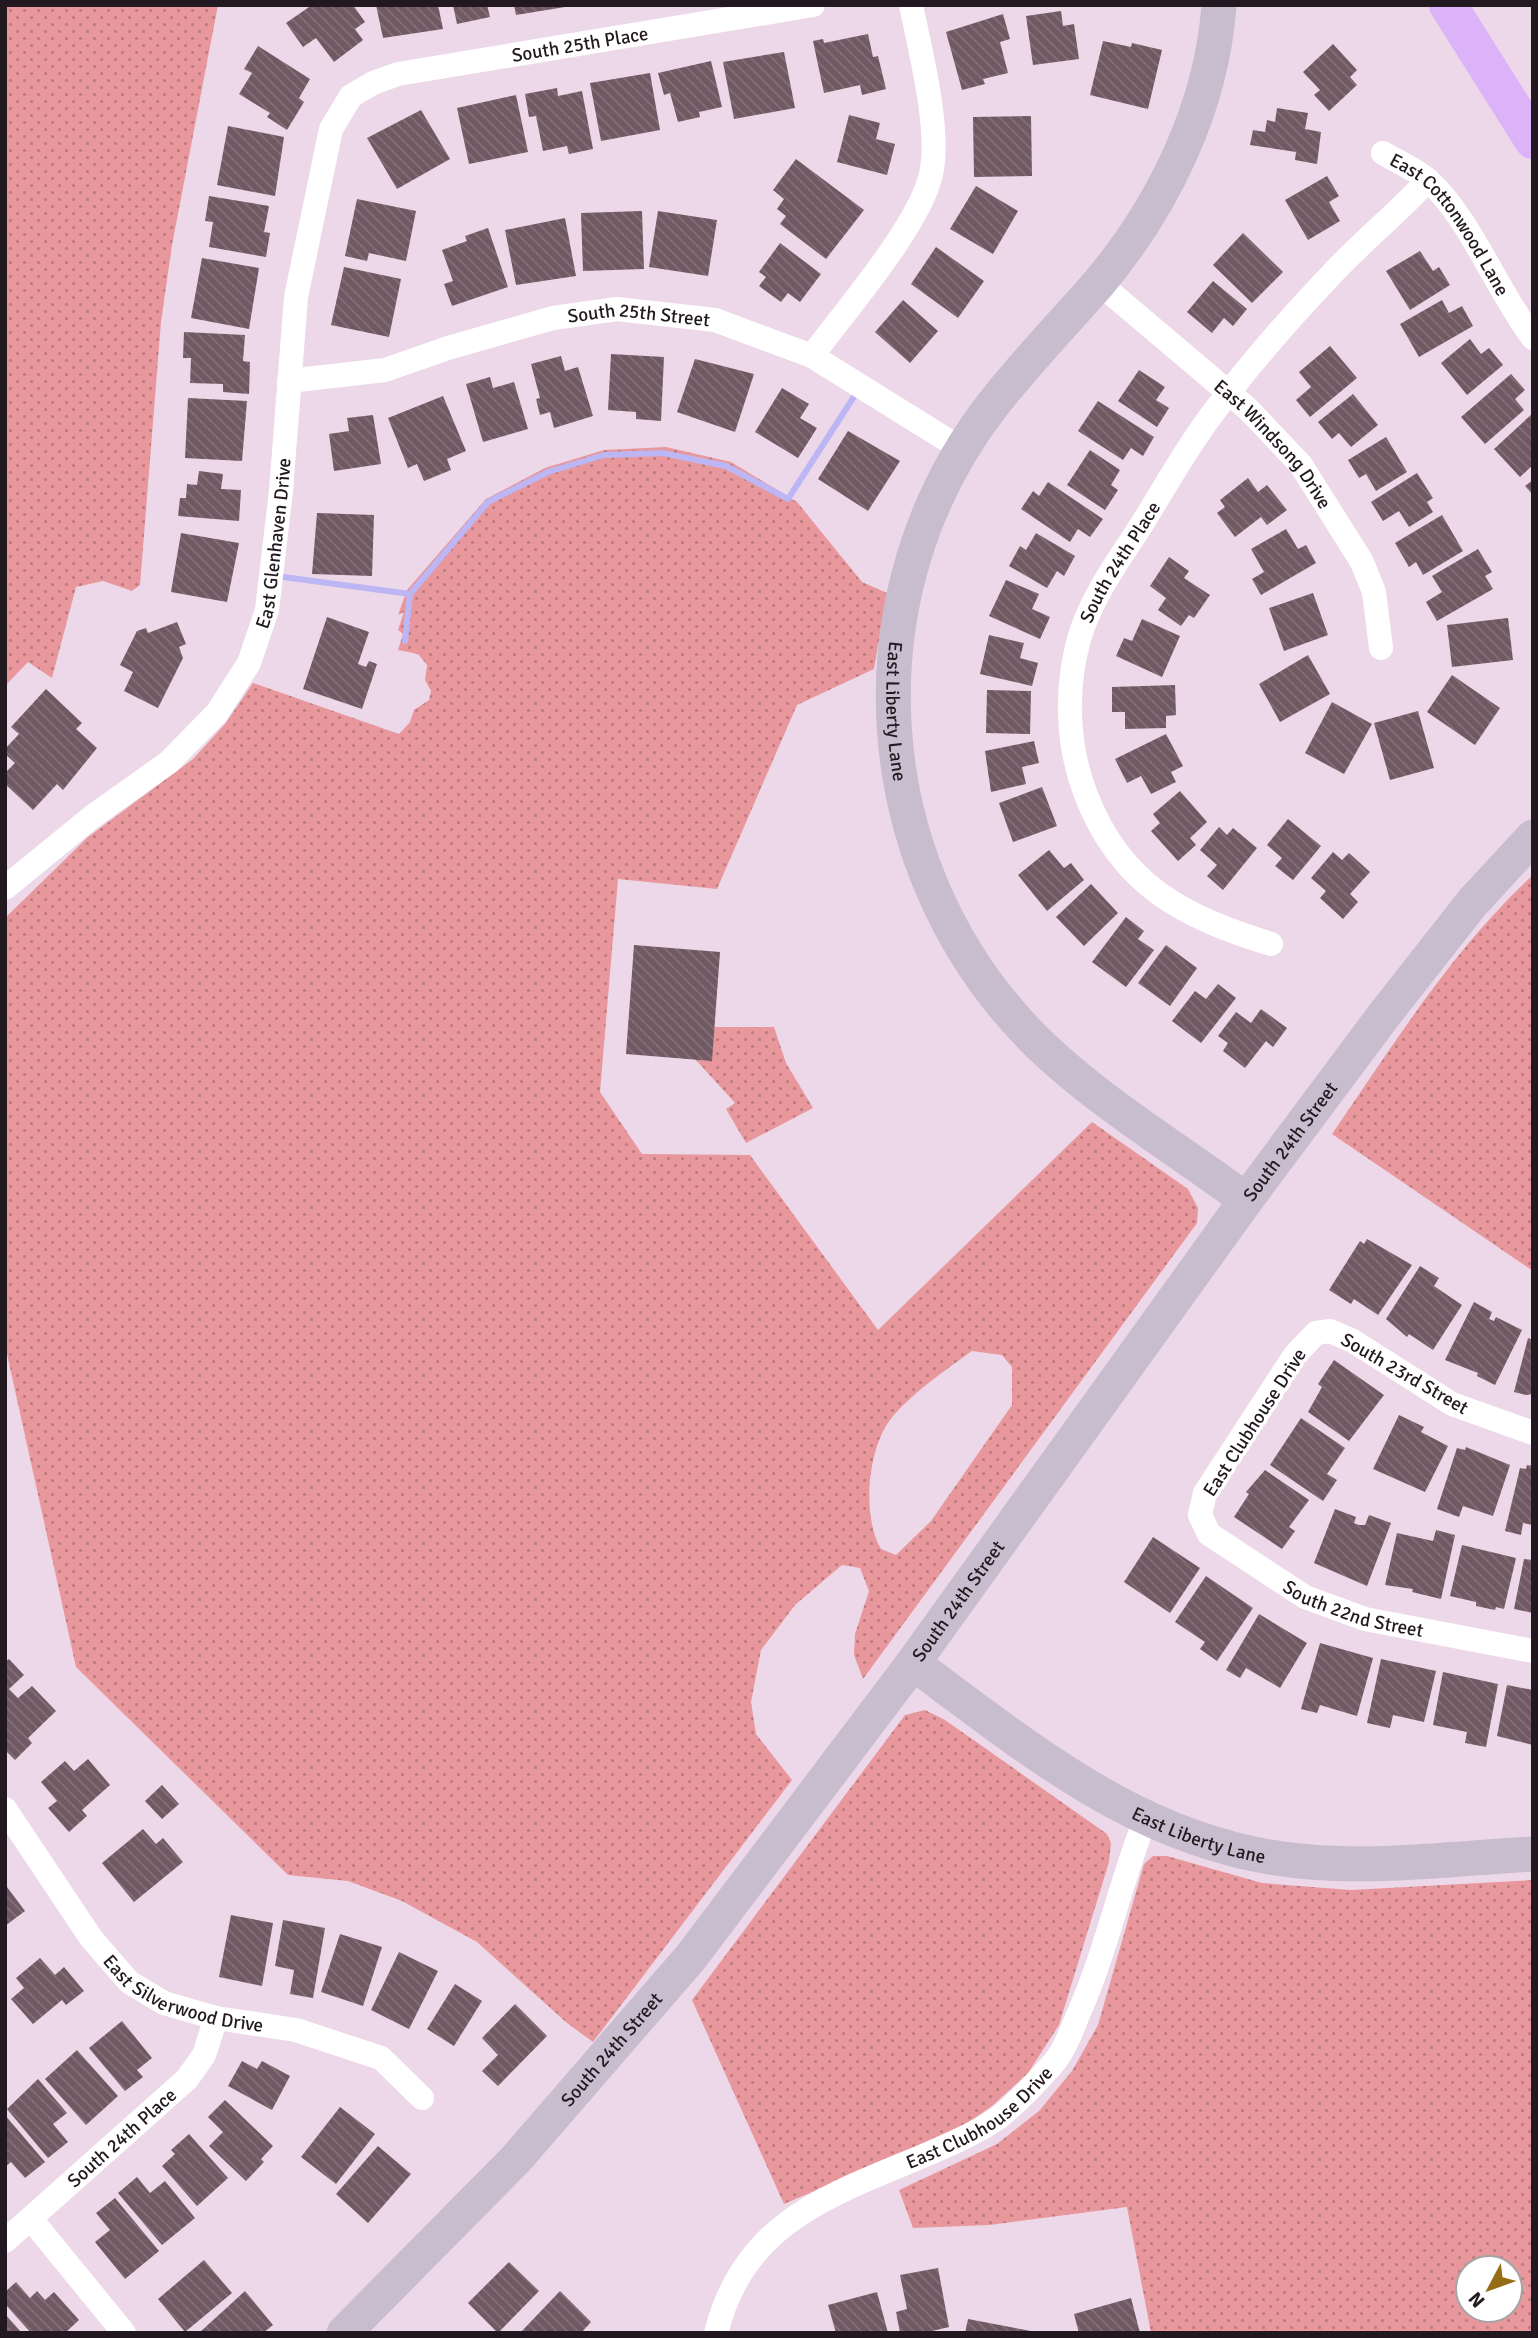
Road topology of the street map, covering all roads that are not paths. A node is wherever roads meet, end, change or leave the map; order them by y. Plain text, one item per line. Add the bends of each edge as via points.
1 (813, 5) edge
2 (912, 5) edge
3 (1219, 5) edge
4 (1448, 5) edge
5 (351, 96) joint
6 (1533, 140) edge
7 (1383, 153) dead end
8 (1428, 180) junction
9 (1099, 283) junction
10 (1533, 338) edge
11 (812, 356) junction
12 (289, 381) junction
13 (1230, 393) junction
14 (963, 450) junction
15 (1381, 648) dead end
16 (1533, 837) edge
17 (5, 888) edge
18 (1271, 944) dead end
19 (1246, 1200) junction
20 (1315, 1333) joint
21 (1533, 1433) edge
22 (1200, 1515) joint
23 (1533, 1651) edge
24 (913, 1662) junction
25 (5, 1809) edge
26 (1145, 1820) junction
27 (1533, 1854) edge
28 (216, 2018) junction
29 (422, 2098) dead end
30 (31, 2219) junction
31 (5, 2241) edge
32 (124, 2333) edge
33 (344, 2333) edge
34 (716, 2333) edge

1 - 5 street, South 25th Place via 398,74
2 - 11 street via 933,139 931,174 909,223
3 - 9 street, East Liberty Lane via 1203,89 1183,149 1129,244
4 - 6 highway
5 - 12 street, East Glenhaven Drive via 335,120 326,151 296,298
7 - 8 street, East Cottonwood Lane
8 - 10 street, East Cottonwood Lane via 1453,208
8 - 13 street, South 24th Place via 1329,277
9 - 13 street, East Windsong Drive
9 - 14 street, East Liberty Lane via 991,407
11 - 12 street, South 25th Street via 715,320 617,309 553,318 385,370
11 - 14 street, South 25th Street
12 - 17 street, East Glenhaven Drive via 267,610 248,663 217,713 169,762
13 - 15 street, East Windsong Drive via 1301,465 1362,562 1374,592
13 - 18 street, South 24th Place via 1212,414 1092,605 1074,661 1070,714 1082,785 1121,856 1182,911
14 - 19 street, East Liberty Lane via 927,519 903,600 895,650 893,708 900,785 925,871 964,951 1029,1035 1079,1078
16 - 19 street, South 24th Street via 1442,939
19 - 24 street, South 24th Street
20 - 21 street, South 23rd Street via 1330,1331 1353,1341 1452,1404
20 - 22 street, East Clubhouse Drive via 1295,1355 1205,1493
22 - 23 street, South 22nd Street via 1209,1534 1305,1597 1336,1611
24 - 26 street, East Liberty Lane via 1082,1784
24 - 33 street, South 24th Street via 691,1957 610,2053 516,2159
25 - 28 street, East Silverwood Drive via 90,1938 129,1982 164,2003
26 - 27 street, East Liberty Lane via 1247,1853 1309,1862
26 - 34 street, East Clubhouse Drive via 1097,1969 1054,2063 998,2118 791,2218 752,2253 731,2291
28 - 29 street, East Silverwood Drive via 296,2030 381,2058
28 - 30 street, South 24th Place via 204,2055 187,2079
30 - 31 street, South 24th Place
30 - 32 street

